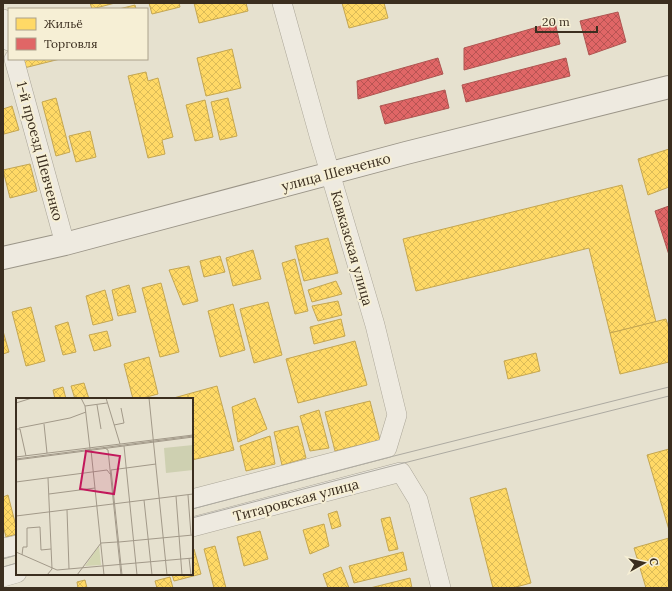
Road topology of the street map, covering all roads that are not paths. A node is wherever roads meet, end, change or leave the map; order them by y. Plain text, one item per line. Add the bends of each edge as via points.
1 (282, 3) edge
2 (3, 19) edge
3 (8, 37) edge
4 (14, 60) edge
5 (669, 87) edge
6 (330, 174) junction
7 (65, 244) junction
8 (3, 258) edge
9 (386, 448) joint
10 (193, 499) edge
11 (193, 527) edge
12 (16, 545) edge
13 (3, 548) edge
14 (16, 573) edge
15 (3, 577) edge
16 (441, 588) edge

1 - 6 street, Кавказская улица
2 - 3 street
4 - 7 street, 1-й проезд Шевченко
5 - 6 street, улица Шевченко
6 - 7 street, улица Шевченко
6 - 9 street, Кавказская улица via 375,325 397,415
7 - 8 street, улица Шевченко
9 - 10 street, Титаровская улица
11 - 16 street, Титаровская улица via 401,472 418,500
12 - 13 street
14 - 15 street

